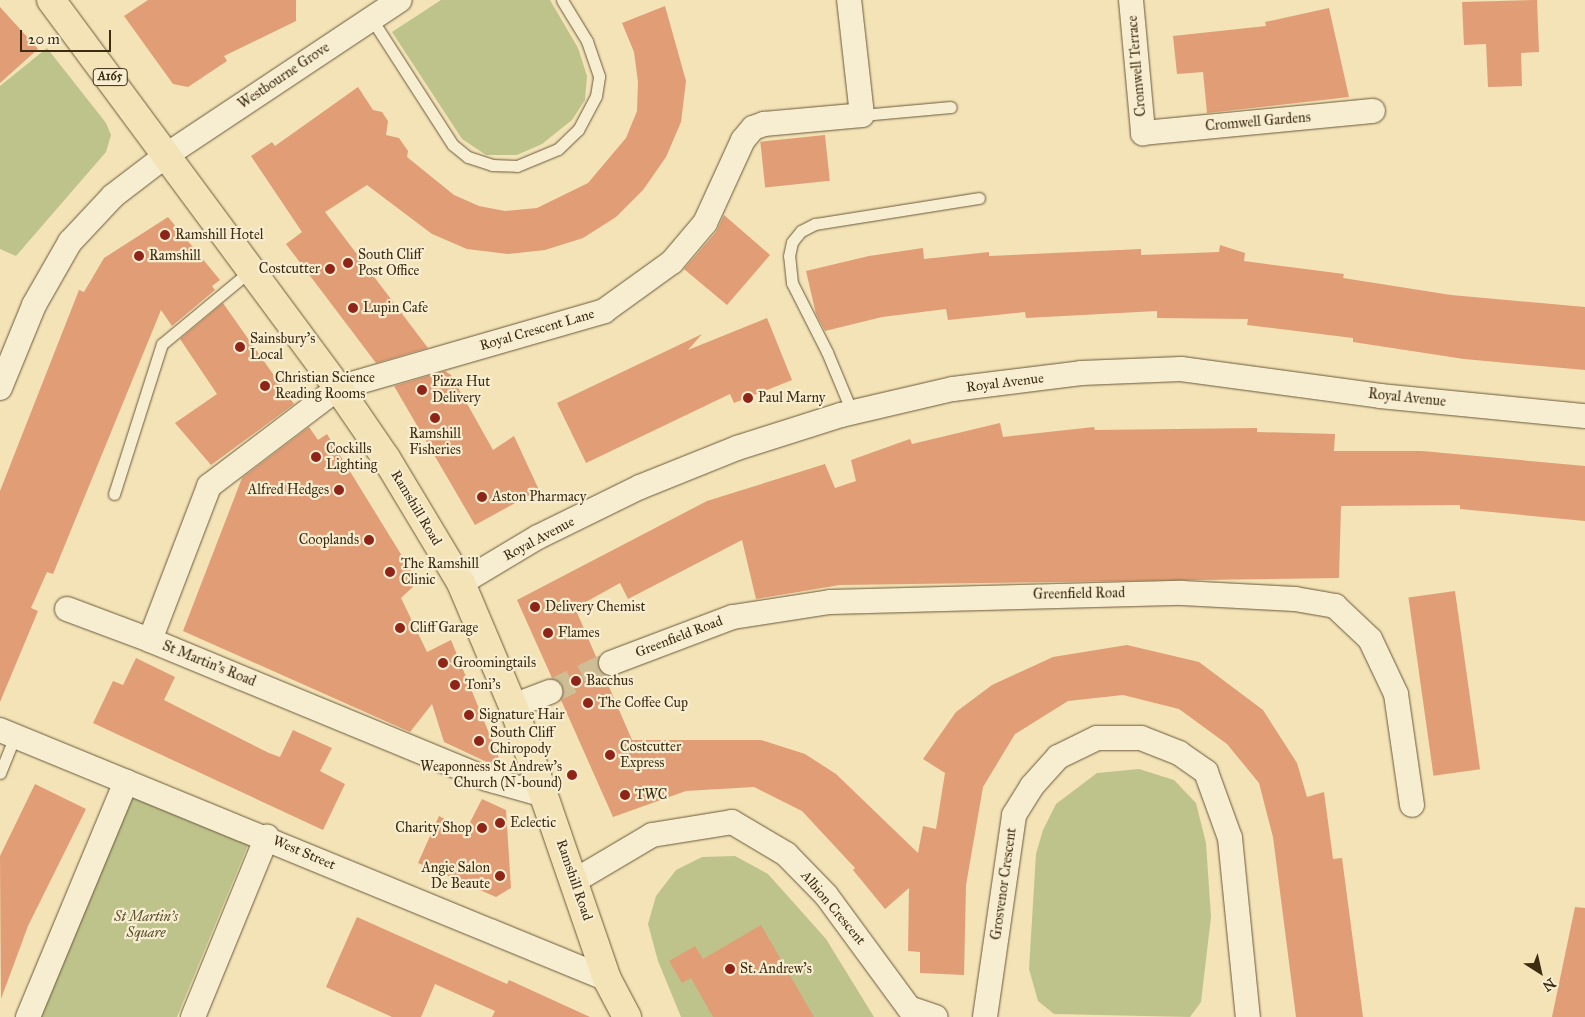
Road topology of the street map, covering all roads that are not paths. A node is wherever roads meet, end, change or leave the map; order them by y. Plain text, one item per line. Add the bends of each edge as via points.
1 (51, 0) edge
2 (400, 0) edge
3 (562, 0) edge
4 (849, 0) edge
5 (1131, 0) edge
6 (371, 18) junction
7 (951, 107) dead end
8 (1373, 111) dead end
9 (862, 115) junction
10 (1143, 133) joint
11 (168, 154) junction
12 (979, 198) dead end
13 (251, 270) junction
14 (0, 388) edge
15 (338, 388) junction
16 (852, 412) junction
17 (1585, 416) edge
18 (114, 494) dead end
19 (461, 583) junction
20 (67, 610) dead end
21 (150, 640) junction
22 (611, 663) tunnel mouth
23 (550, 692) tunnel mouth
24 (513, 706) junction
25 (8, 733) edge
26 (0, 773) edge
27 (126, 782) junction
28 (544, 795) junction
29 (1412, 805) dead end
30 (267, 837) junction
31 (576, 880) junction
32 (607, 980) junction
33 (28, 1017) edge
34 (193, 1017) edge
35 (627, 1017) edge
36 (935, 1017) edge
37 (984, 1017) edge
38 (1248, 1017) edge

1 - 11 highway, A165
2 - 6 street, Westbourne Grove
3 - 6 lane via 586,41 599,76 596,96 578,130 558,149 516,166 492,165 468,157 453,145
4 - 9 street
5 - 10 street, Cromwell Terrace
6 - 11 street, Westbourne Grove
7 - 9 lane
8 - 10 street, Cromwell Gardens
9 - 15 street, Royal Crescent Lane via 764,124 753,128 743,140 705,223 672,262 604,311
11 - 13 highway, Ramshill Road / A165
11 - 14 street, Westbourne Grove via 113,196 70,242 34,305
12 - 16 lane via 815,224 801,231 792,242 789,271 792,284 827,352
13 - 15 highway, Ramshill Road / A165
13 - 18 lane via 162,344
15 - 19 highway, Ramshill Road / A165 via 386,458
15 - 21 street, St Martin's Road via 209,486
16 - 17 street, Royal Avenue via 953,389 1081,373 1181,369 1380,396
16 - 19 street, Royal Avenue via 737,448 640,488 538,538
19 - 24 highway, Ramshill Road / A165
20 - 21 street
21 - 28 street, St Martin's Road via 487,779
22 - 29 street, Greenfield Road via 733,617 830,602 1182,593 1295,599 1334,606 1370,639 1396,694
23 - 24 street
24 - 28 highway, Ramshill Road / A165
25 - 26 lane
25 - 27 street, West Street
27 - 30 street, West Street
27 - 33 street
28 - 31 highway, Ramshill Road / A165
30 - 32 street, West Street
30 - 34 street
31 - 32 highway, Ramshill Road / A165
31 - 36 street, Albion Crescent via 652,835 732,822 786,854 826,895 909,1008
32 - 35 highway, Ramshill Road / A165
37 - 38 street, Grosvenor Crescent via 1014,815 1032,786 1058,757 1097,738 1141,738 1179,753 1206,772 1230,838

